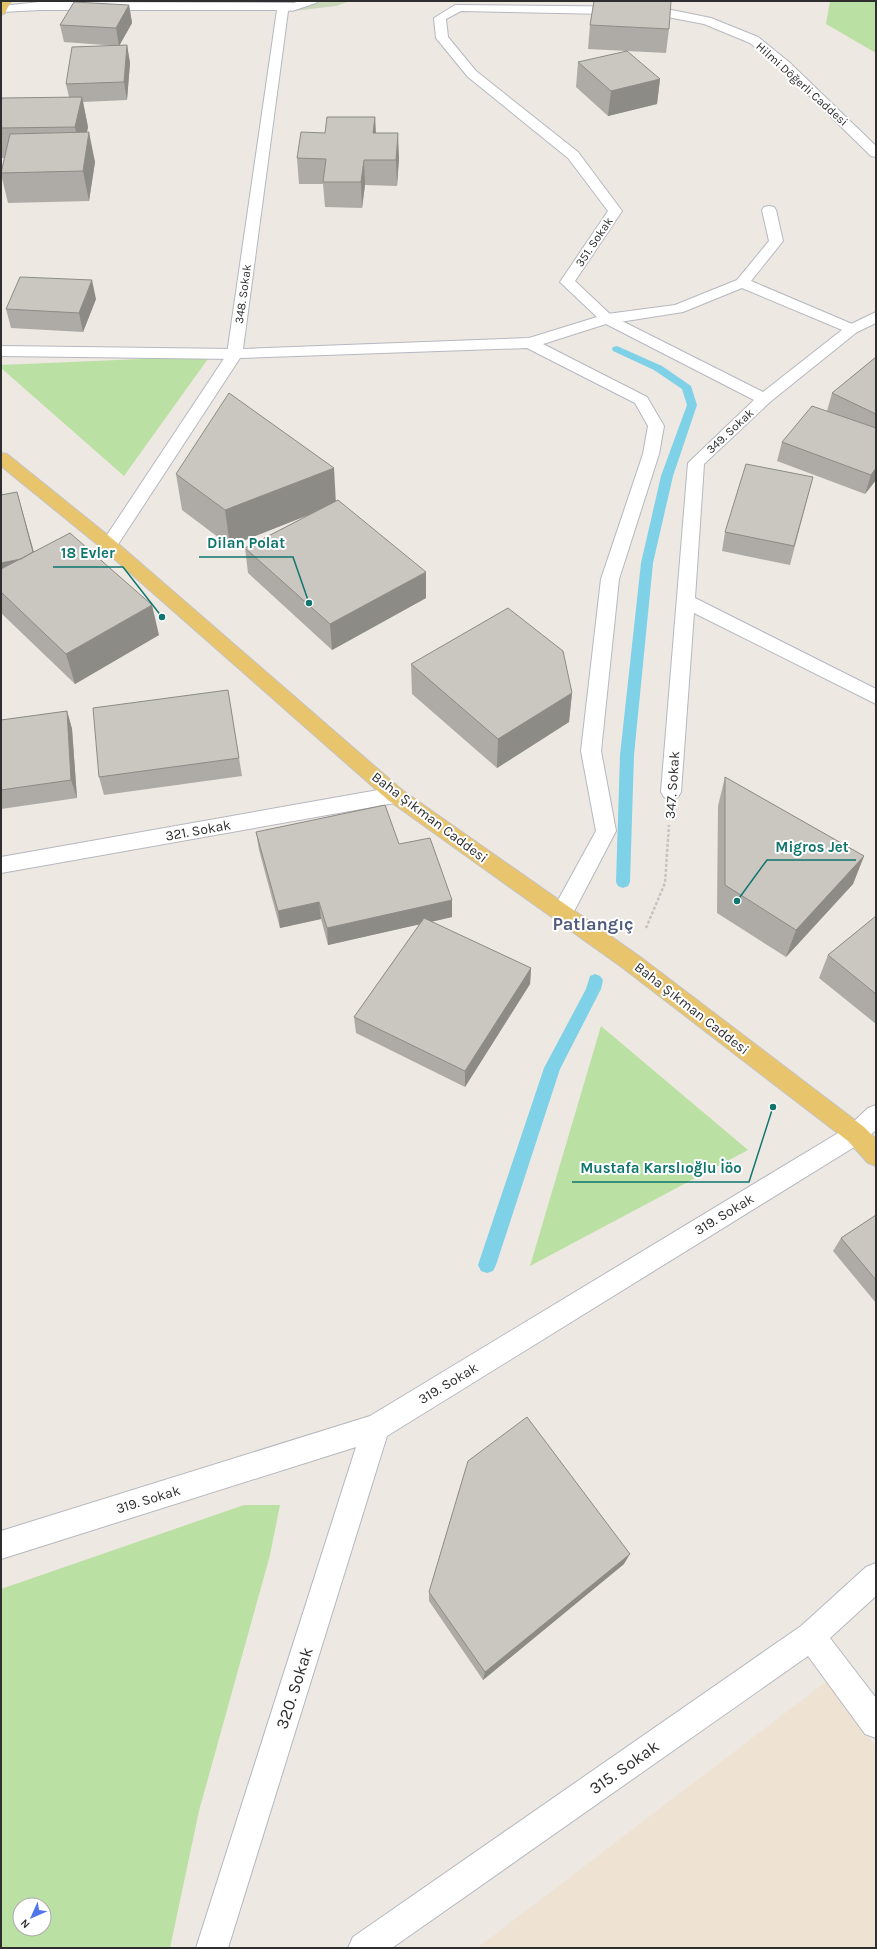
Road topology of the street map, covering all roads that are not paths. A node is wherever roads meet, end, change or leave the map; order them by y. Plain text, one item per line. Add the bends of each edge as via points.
1 (312, 1) edge
2 (2, 7) edge
3 (288, 7) junction
4 (459, 7) joint
5 (876, 153) edge
6 (769, 210) dead end
7 (742, 283) junction
8 (876, 317) edge
9 (607, 319) junction
10 (852, 329) junction
11 (530, 342) junction
12 (1, 351) edge
13 (235, 354) junction
14 (764, 399) junction
15 (1, 458) edge
16 (109, 546) junction
17 (687, 602) junction
18 (876, 697) edge
19 (671, 792) road end
20 (395, 795) junction
21 (1, 865) edge
22 (562, 913) junction
23 (876, 1115) edge
24 (856, 1134) junction
25 (876, 1155) edge
26 (376, 1427) junction
27 (1, 1545) edge
28 (876, 1577) edge
29 (811, 1636) junction
30 (876, 1722) edge
31 (212, 1948) edge
32 (364, 1948) edge

1 - 3 street
2 - 3 street
3 - 13 street, 348. Sokak
4 - 5 street, Hilmi Döğerli Caddesi via 657,11 707,22 754,40 785,65
4 - 9 street, 351. Sokak via 440,18 442,38 472,74 573,155 615,211 567,282
6 - 7 street via 776,241
7 - 9 street via 678,308
7 - 10 street
8 - 10 street, 349. Sokak
9 - 11 street
9 - 14 street, 351. Sokak
10 - 14 street, 349. Sokak
11 - 13 street
11 - 22 street via 641,400 656,426 651,454 610,579 591,751 606,831
12 - 13 street
13 - 16 street, 348. Sokak
14 - 17 street, 349. Sokak via 696,463
15 - 16 main road, Baha Şıkman Caddesi
16 - 20 main road, Baha Şıkman Caddesi
17 - 18 street
17 - 19 street, 347. Sokak
20 - 21 street, 321. Sokak
20 - 22 main road, Baha Şıkman Caddesi
22 - 24 main road, Baha Şıkman Caddesi via 631,962
23 - 24 street, 319. Sokak
24 - 25 main road, Baha Şıkman Caddesi
24 - 26 street, 319. Sokak
26 - 27 street, 319. Sokak
26 - 31 street, 320. Sokak
28 - 29 street, 315. Sokak
29 - 30 street
29 - 32 street, 315. Sokak

